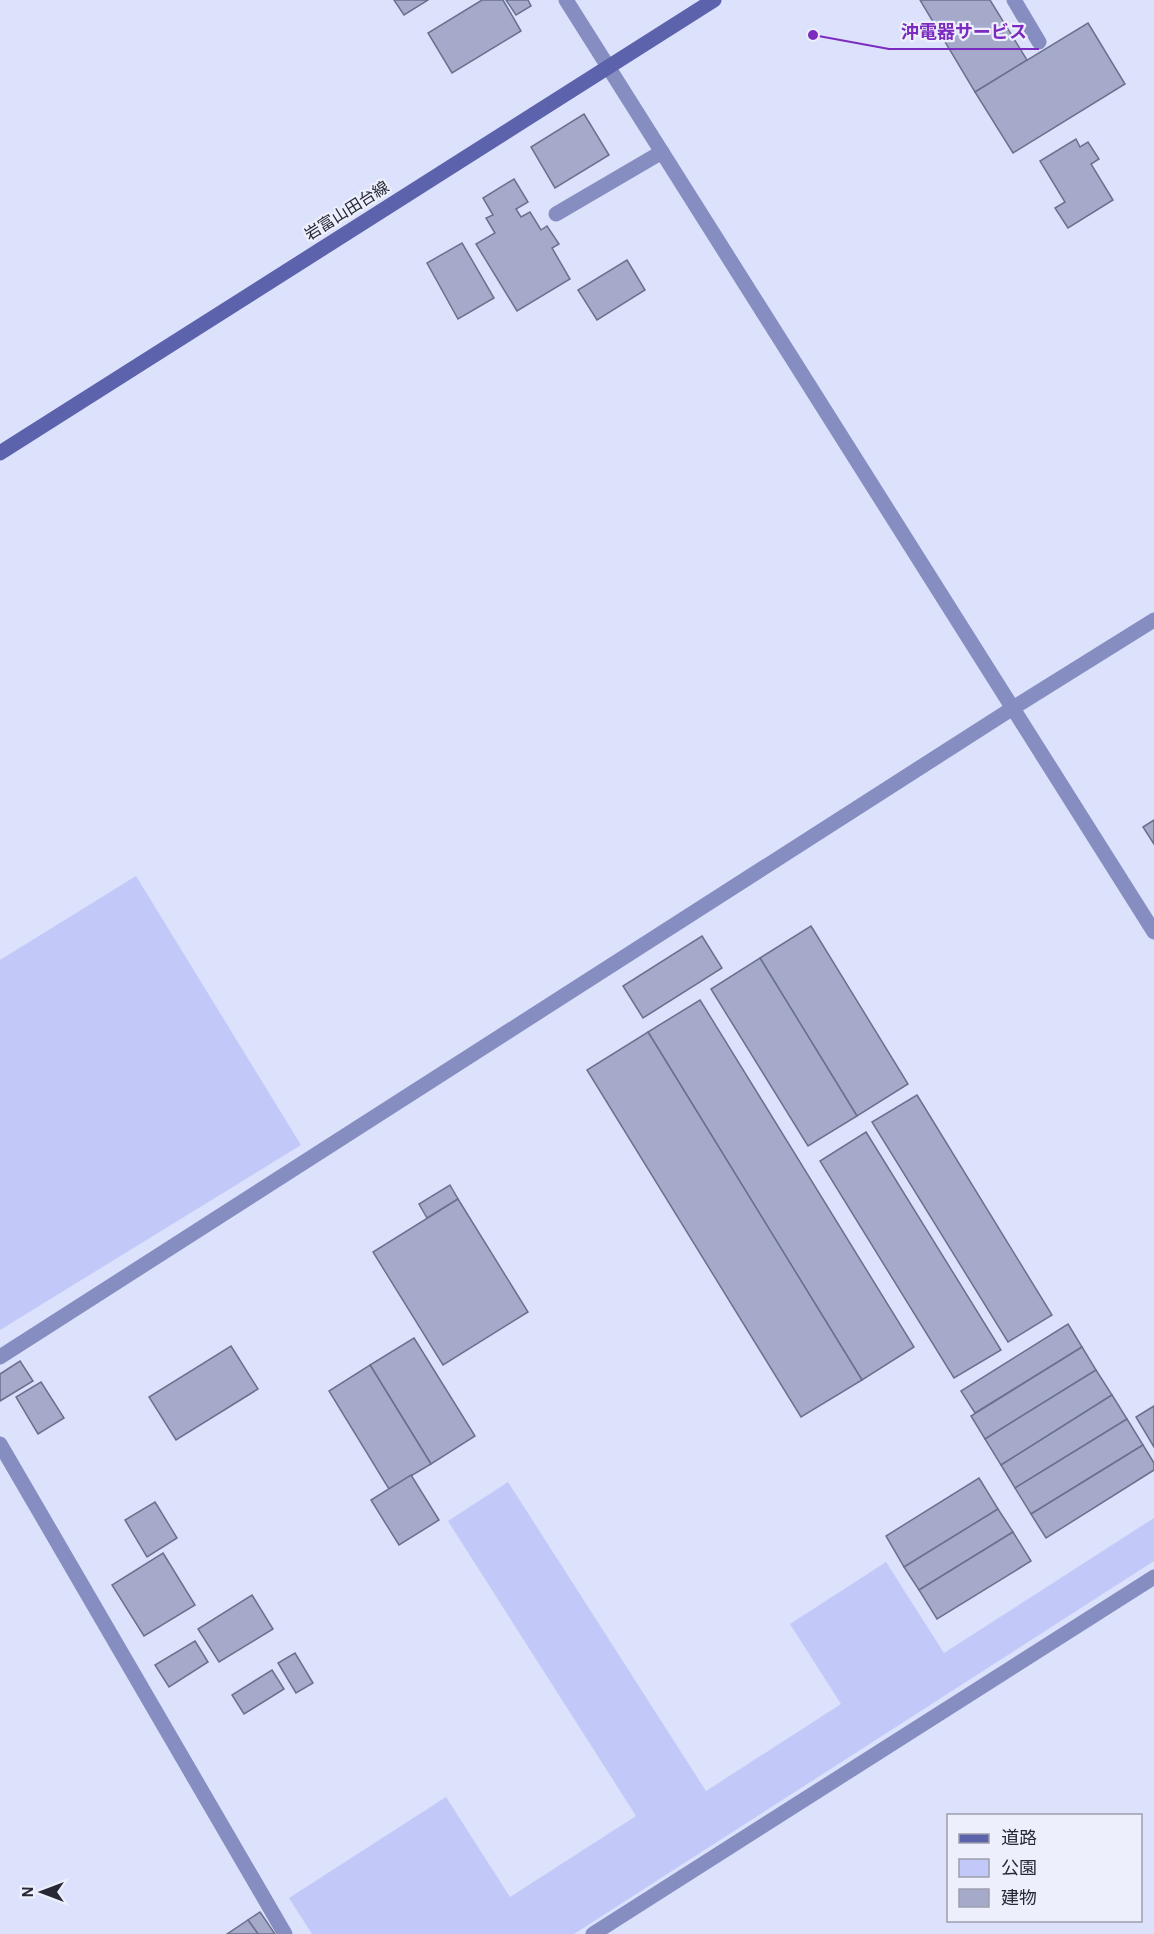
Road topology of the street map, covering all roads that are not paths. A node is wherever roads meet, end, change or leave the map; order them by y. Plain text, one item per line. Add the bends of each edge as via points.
1 (567, 0) edge
2 (714, 0) edge
3 (1014, 0) edge
4 (1039, 42) dead end
5 (608, 66) junction
6 (662, 152) junction
7 (556, 214) dead end
8 (0, 453) edge
9 (1154, 620) edge
10 (1013, 708) junction
11 (1154, 932) edge
12 (0, 1357) edge
13 (0, 1444) edge
14 (1154, 1577) edge
15 (285, 1934) edge
16 (593, 1934) edge

1 - 5 street
2 - 5 main road, 岩富山田台線
3 - 4 street
5 - 6 street
5 - 8 main road, 岩富山田台線
6 - 7 street
6 - 10 street
9 - 10 street
10 - 11 street
10 - 12 street
13 - 15 street
14 - 16 street

